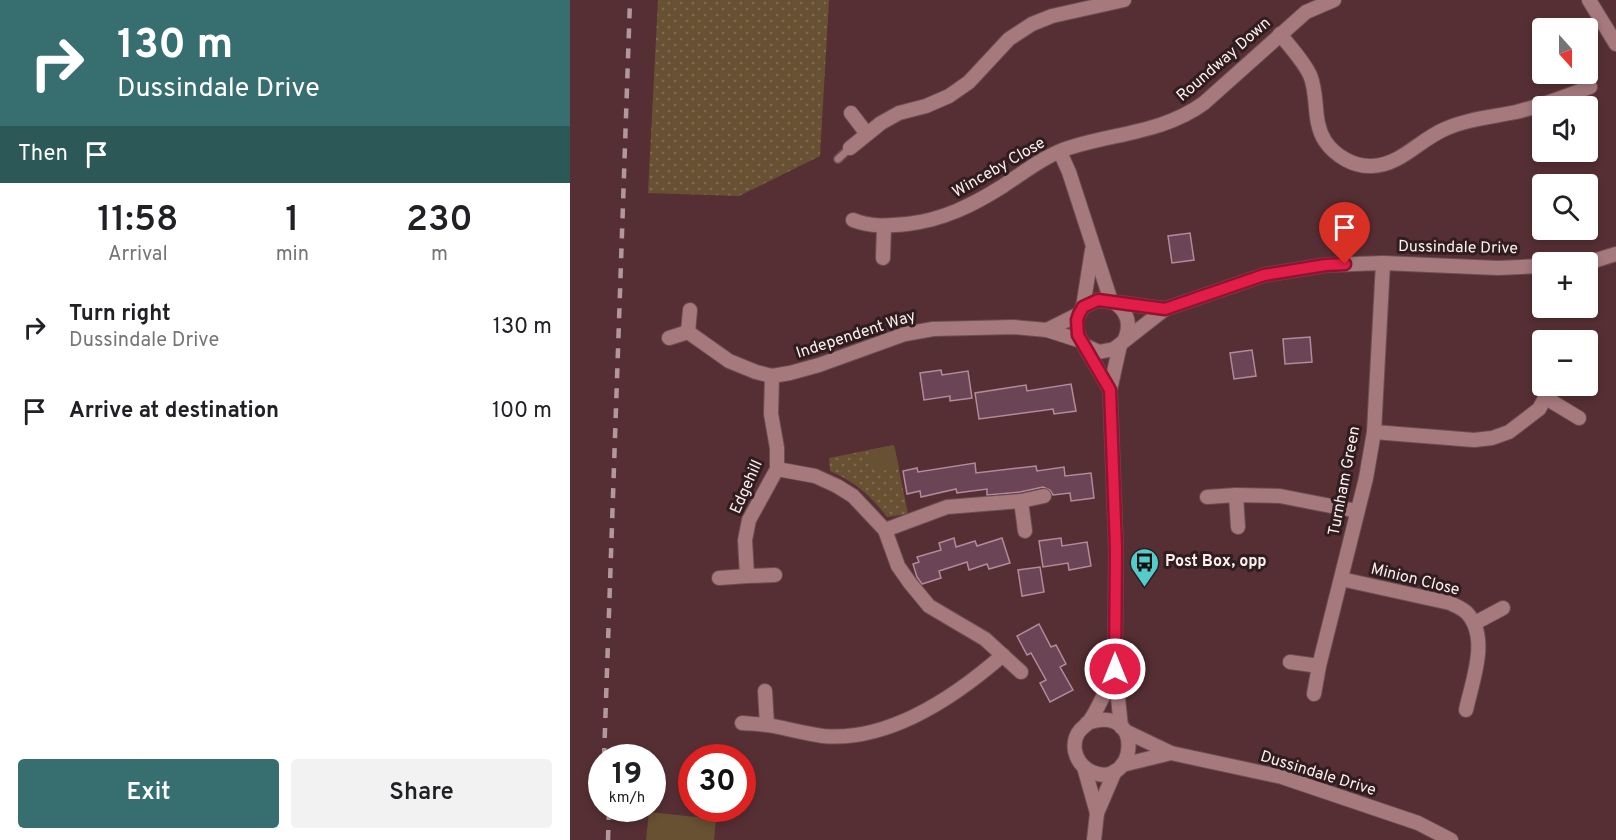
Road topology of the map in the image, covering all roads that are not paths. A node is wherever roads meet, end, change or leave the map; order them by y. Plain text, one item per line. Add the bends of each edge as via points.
1 (1124, 0) edge
2 (1334, 0) edge
3 (1590, 0) edge
4 (1280, 34) junction
5 (1616, 44) edge
6 (1590, 87) dead end
7 (1571, 96) edge
8 (1532, 111) edge
9 (851, 113) dead end
10 (867, 134) junction
11 (850, 148) joint
12 (1060, 152) junction
13 (838, 159) dead end
14 (853, 220) dead end
15 (884, 226) junction
16 (1092, 245) junction
17 (1616, 254) edge
18 (883, 258) dead end
19 (1598, 259) edge
20 (1383, 263) junction
21 (1532, 266) edge
22 (1113, 302) junction
23 (1165, 309) junction
24 (690, 310) dead end
25 (1081, 310) junction
26 (1047, 330) junction
27 (688, 332) junction
28 (669, 338) dead end
29 (1123, 342) junction
30 (1083, 344) junction
31 (772, 376) junction
32 (1110, 390) junction
33 (1547, 396) edge
34 (1554, 396) edge
35 (1579, 418) dead end
36 (1374, 432) junction
37 (777, 469) junction
38 (1236, 495) junction
39 (1044, 496) dead end
40 (1207, 497) dead end
41 (1022, 501) junction
42 (1358, 511) junction
43 (1238, 527) dead end
44 (885, 530) junction
45 (1025, 531) dead end
46 (775, 575) dead end
47 (747, 576) junction
48 (719, 578) dead end
49 (1341, 579) junction
50 (1503, 608) dead end
51 (1475, 623) junction
52 (1003, 655) junction
53 (1290, 662) dead end
54 (1319, 666) junction
55 (1115, 669) junction
56 (1021, 672) dead end
57 (765, 691) dead end
58 (1314, 694) dead end
59 (1466, 710) dead end
60 (742, 723) dead end
61 (1087, 723) junction
62 (767, 725) junction
63 (1123, 729) junction
64 (1171, 753) junction
65 (1084, 767) junction
66 (1118, 768) junction
67 (1097, 813) junction
68 (1094, 840) edge
69 (1451, 840) edge

1 - 10 street via 1032,24 1009,39 969,82 949,96 899,113
2 - 4 street, Roundway Down via 1306,12
3 - 5 street
4 - 8 street via 1310,74 1324,141 1356,164 1371,166 1394,161 1444,129 1464,122
4 - 12 street, Roundway Down via 1189,114
6 - 7 street
9 - 10 street
10 - 11 street
11 - 13 lane
12 - 15 street, Winceby Close via 942,218
12 - 16 street
14 - 15 street, Winceby Close
15 - 18 street
16 - 22 street
16 - 25 street
17 - 19 street
20 - 21 street, Dussindale Drive
20 - 23 street, Dussindale Drive via 1326,265 1264,275
20 - 36 street, Turnham Green
22 - 23 street, Dussindale Drive
22 - 25 street, Dussindale Drive via 1098,300
22 - 29 street via 1128,319
23 - 29 street, Dussindale Drive
24 - 27 street
25 - 26 street
25 - 30 street via 1076,329
26 - 30 street, Independent Way
26 - 31 street, Independent Way via 1014,327 915,331 819,365
27 - 28 street
27 - 31 street, Independent Way via 729,361
29 - 30 street, Dussindale Drive via 1107,352
29 - 32 street
30 - 32 street
31 - 37 street, Edgehill via 771,414
32 - 55 street via 1116,548
33 - 36 street via 1526,421 1492,438
34 - 35 street
36 - 42 street, Turnham Green
37 - 44 street via 815,476 837,486 865,507
37 - 47 street, Edgehill via 749,520 745,540
38 - 40 street
38 - 42 street via 1280,496
38 - 43 street
39 - 41 street
41 - 44 street via 947,507
41 - 45 street
42 - 49 street, Turnham Green
44 - 52 street via 898,566 929,606 985,639
46 - 47 street
47 - 48 street
49 - 51 street, Minion Close via 1450,603 1465,611
49 - 54 street, Turnham Green
50 - 51 street
51 - 59 street via 1478,652
52 - 56 street
52 - 62 street via 926,710 872,732 824,736
53 - 54 street
54 - 58 street, Turnham Green
55 - 61 street
55 - 63 street
57 - 62 street
60 - 62 street
61 - 63 street, Dussindale Drive via 1107,719
61 - 65 street via 1078,733 1075,745 1077,758
63 - 64 street, Dussindale Drive
63 - 66 street via 1130,745
64 - 66 street, Dussindale Drive
64 - 69 street, Dussindale Drive via 1282,777 1418,823
65 - 66 street, Dussindale Drive via 1099,774
65 - 67 street
66 - 67 street
67 - 68 street

